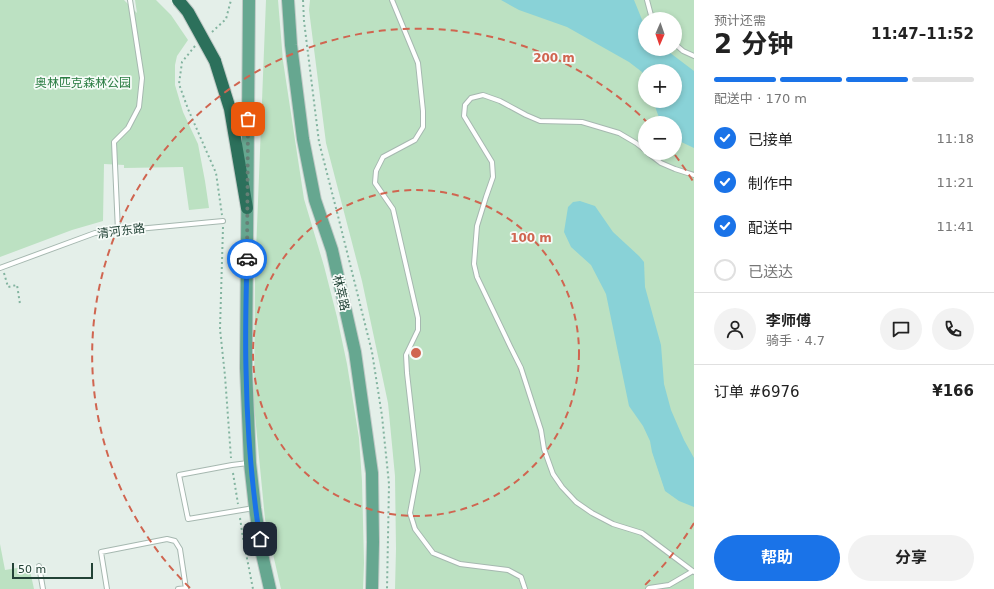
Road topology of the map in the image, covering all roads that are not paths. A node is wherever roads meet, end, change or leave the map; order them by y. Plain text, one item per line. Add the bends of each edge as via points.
1 (130, 0) edge
2 (178, 0) edge
3 (249, 0) edge
4 (288, 0) edge
5 (392, 0) edge
6 (647, 0) edge
7 (650, 12) edge
8 (682, 49) edge
9 (694, 56) edge
10 (638, 145) edge
11 (657, 160) edge
12 (694, 175) edge
13 (247, 208) junction
14 (223, 221) road end
15 (118, 231) junction
16 (1, 268) edge
17 (250, 462) junction
18 (255, 508) junction
19 (39, 566) dead end
20 (693, 571) edge
21 (186, 588) edge
22 (43, 589) edge
23 (107, 589) edge
24 (178, 589) edge
25 (270, 589) edge
26 (372, 589) edge
27 (525, 589) edge
28 (648, 589) edge

1 - 15 lane via 142,78 139,107 128,128 114,142
2 - 13 highway, bridge via 188,12 215,61 230,109
3 - 13 main road
4 - 26 main road, 林萃路 via 303,139 315,200 332,250 355,352 372,473
5 - 27 lane via 418,63 423,111 423,127 415,140 382,157 375,183 393,209 418,318 418,330 406,355 418,470 410,513 415,529 433,553 460,564 508,570 522,577
6 - 7 lane
8 - 9 lane
10 - 20 lane via 619,133 582,122 540,120 484,95 471,98 465,105 464,116 492,162 493,177 477,226 474,264 477,277 521,368 541,430 544,448 553,474 562,487 576,502 592,513 613,524 642,533
11 - 12 lane
13 - 17 main road via 246,368
14 - 15 lane, 清河东路
15 - 16 lane, 清河东路 via 95,233
17 - 18 main road
17 - 18 lane via 178,475 188,519
18 - 25 main road
19 - 22 lane
20 - 28 lane via 669,585
21 - 23 lane via 180,549 175,541 167,539 101,552
21 - 24 lane

